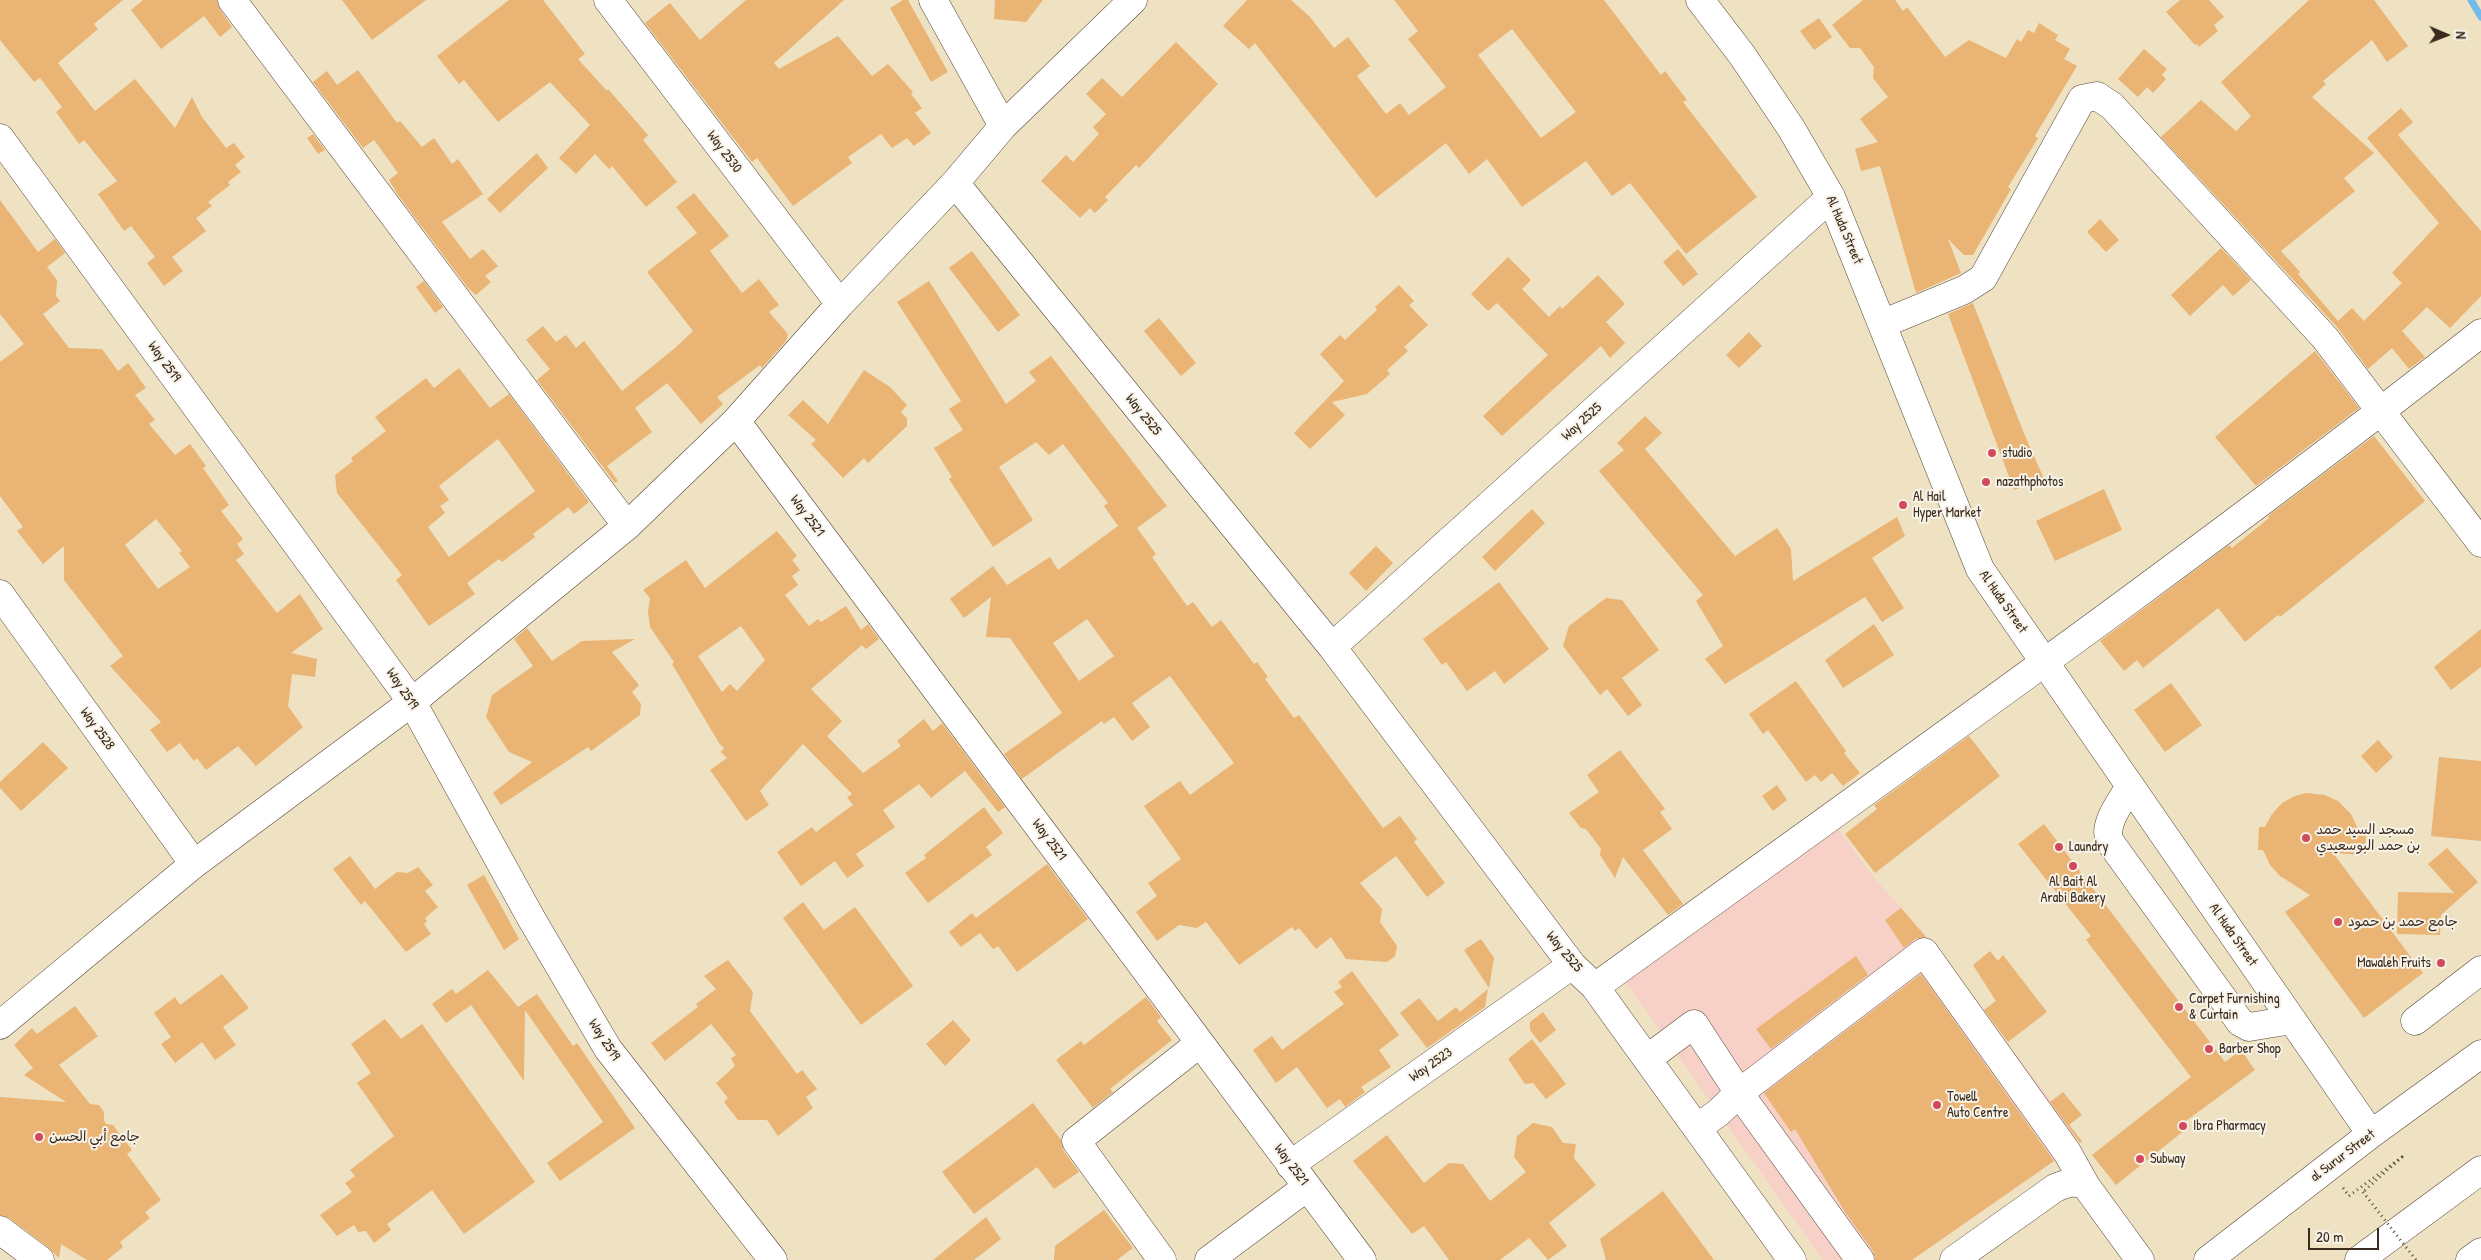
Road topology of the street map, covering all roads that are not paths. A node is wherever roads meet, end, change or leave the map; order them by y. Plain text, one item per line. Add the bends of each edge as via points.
1 (232, 0) edge
2 (608, 0) edge
3 (933, 0) edge
4 (1133, 0) edge
5 (1700, 0) edge
6 (1003, 126) junction
7 (0, 138) edge
8 (955, 183) junction
9 (1831, 197) junction
10 (840, 304) junction
11 (1882, 324) junction
12 (2481, 333) edge
13 (2382, 411) junction
14 (736, 421) junction
15 (627, 526) junction
16 (2481, 543) edge
17 (0, 594) edge
18 (1332, 647) junction
19 (2044, 661) junction
20 (412, 702) junction
21 (2130, 786) junction
22 (194, 864) junction
23 (1572, 965) junction
24 (2481, 970) edge
25 (1596, 987) junction
26 (2292, 1020) junction
27 (2415, 1021) dead end
28 (0, 1024) edge
29 (1200, 1043) junction
30 (2481, 1054) edge
31 (1647, 1059) junction
32 (1739, 1092) junction
33 (1697, 1128) junction
34 (2371, 1134) junction
35 (1290, 1165) junction
36 (2481, 1170) edge
37 (2086, 1186) junction
38 (1307, 1187) junction
39 (0, 1230) edge
40 (2481, 1252) edge
41 (40, 1260) edge
42 (773, 1260) edge
43 (1162, 1260) edge
44 (1209, 1260) edge
45 (1362, 1260) edge
46 (1792, 1260) edge
47 (1860, 1260) edge
48 (1954, 1260) edge
49 (2140, 1260) edge
50 (2208, 1260) edge
51 (2359, 1260) edge
52 (2470, 1260) edge

1 - 15 main road
2 - 10 main road, Way 2530
3 - 6 main road
4 - 6 main road
5 - 9 main road, Al Huda Street via 1791,128
6 - 8 main road
7 - 20 main road, Way 2519
8 - 10 main road
8 - 18 main road, Way 2525
9 - 11 main road, Al Huda Street
9 - 18 main road, Way 2525
10 - 14 main road
11 - 13 main road via 1964,290 1983,278 2082,99 2096,96 2112,106 2325,338
11 - 19 main road, Al Huda Street via 1980,569
12 - 13 main road
13 - 16 main road
13 - 19 main road
14 - 15 main road
14 - 29 main road, Way 2521
15 - 20 main road
17 - 22 main road, Way 2528
18 - 23 main road, Way 2525
19 - 21 main road, Al Huda Street
19 - 25 main road
20 - 22 main road
20 - 42 main road, Way 2519 via 531,918 608,1049
21 - 26 main road, Al Huda Street
21 - 26 main road via 2109,824 2110,842 2244,1026
22 - 28 main road
23 - 25 main road, Way 2525
23 - 35 main road, Way 2523
24 - 27 main road
25 - 31 main road, Way 2525
26 - 34 main road, Al Huda Street
29 - 35 main road, Way 2521
29 - 43 main road via 1076,1141
30 - 34 main road, al Surur Street
31 - 32 main road via 1694,1024
31 - 33 main road, Way 2525
32 - 33 main road
32 - 37 main road via 1924,952 2067,1152
32 - 47 main road
33 - 46 main road, Way 2525
34 - 50 main road, al Surur Street
35 - 38 main road, Way 2521
36 - 51 main road
37 - 48 main road via 2080,1182 2069,1182 2055,1188
37 - 49 main road
38 - 44 main road
38 - 45 main road, Way 2521
39 - 41 main road
40 - 52 main road

